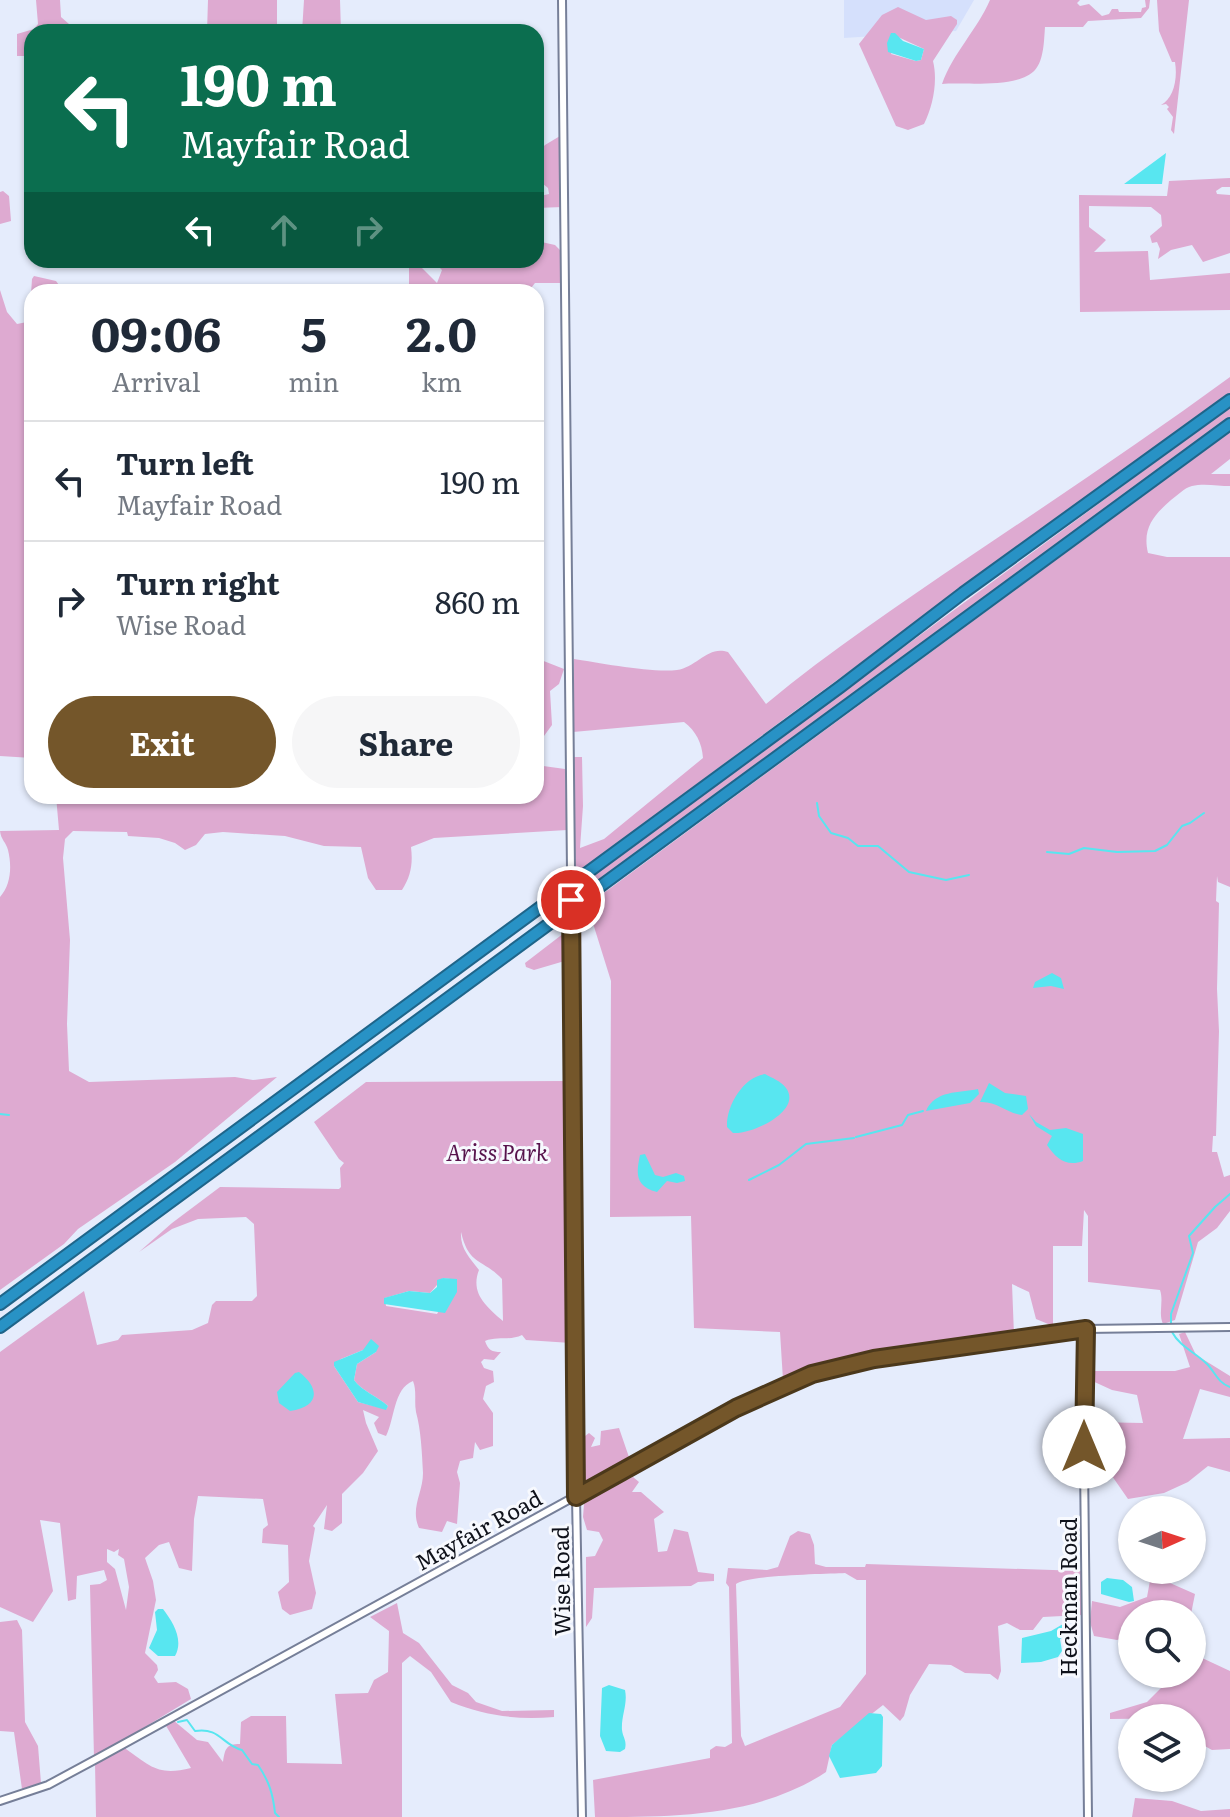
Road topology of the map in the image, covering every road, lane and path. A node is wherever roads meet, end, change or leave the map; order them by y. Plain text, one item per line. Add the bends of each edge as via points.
1 (562, 0) edge
2 (1230, 400) edge
3 (1230, 424) edge
4 (0, 1304) edge
5 (0, 1327) edge
6 (1230, 1327) edge
7 (1086, 1329) junction
8 (576, 1497) junction
9 (0, 1801) edge
10 (582, 1817) edge
11 (1088, 1817) edge

1 - 8 street, Wise Road, bridge
2 - 4 highway
3 - 5 highway
6 - 7 street, Mayfair Road
7 - 8 street, Mayfair Road via 874,1359 812,1374 736,1408
7 - 11 street, Heckman Road
8 - 9 street, Mayfair Road via 48,1785
8 - 10 street, Wise Road

